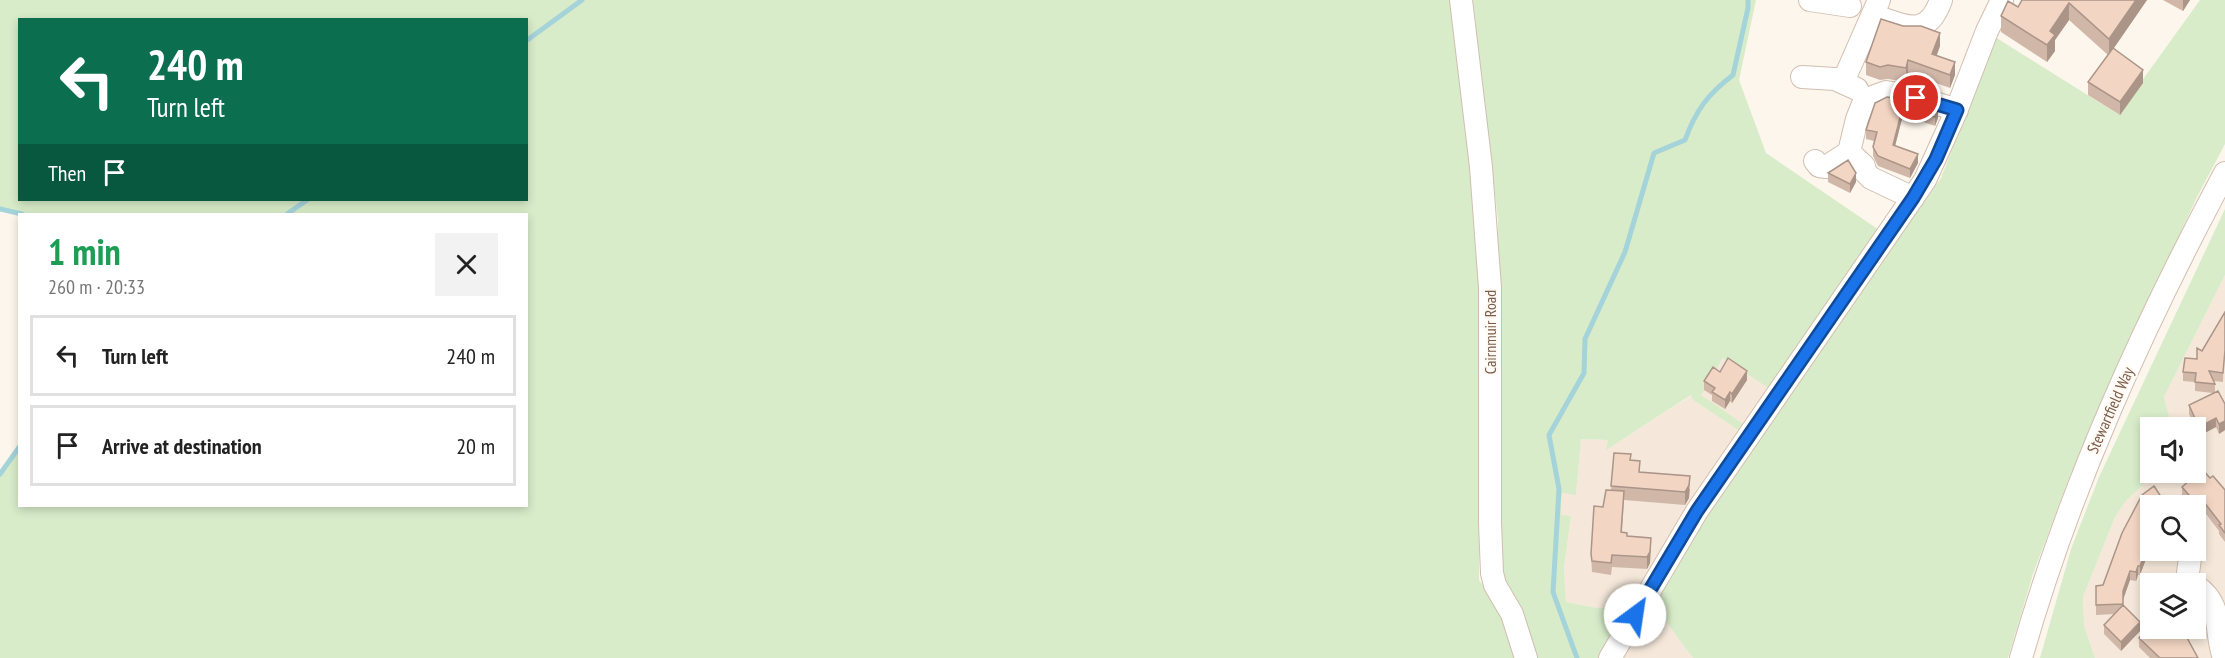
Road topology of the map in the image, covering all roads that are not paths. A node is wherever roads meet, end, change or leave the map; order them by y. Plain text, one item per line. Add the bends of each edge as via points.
1 (1461, 0) edge
2 (1810, 0) edge
3 (1941, 0) edge
4 (2002, 0) edge
5 (1848, 3) edge
6 (1874, 13) edge
7 (1802, 77) dead end
8 (1843, 82) junction
9 (1869, 100) junction
10 (1957, 110) junction
11 (1849, 152) junction
12 (1815, 161) dead end
13 (2225, 172) edge
14 (1913, 198) junction
15 (2206, 594) edge
16 (1526, 658) edge
17 (1610, 658) edge
18 (2021, 658) edge
19 (2224, 658) edge

1 - 16 street, Cairnmuir Road via 1481,167 1490,288 1492,573 1512,614
2 - 5 street
3 - 6 street via 1930,22 1918,27
4 - 10 street
5 - 6 street via 1857,14
6 - 8 street
7 - 8 street
8 - 9 street via 1863,92
9 - 10 street via 1886,92
9 - 11 street via 1857,119
10 - 14 street via 1936,159
11 - 12 street via 1826,167
11 - 14 street via 1871,178
13 - 18 street, Stewartfield Way via 2151,317 2082,473
14 - 17 street via 1697,511
15 - 19 street via 2216,609

